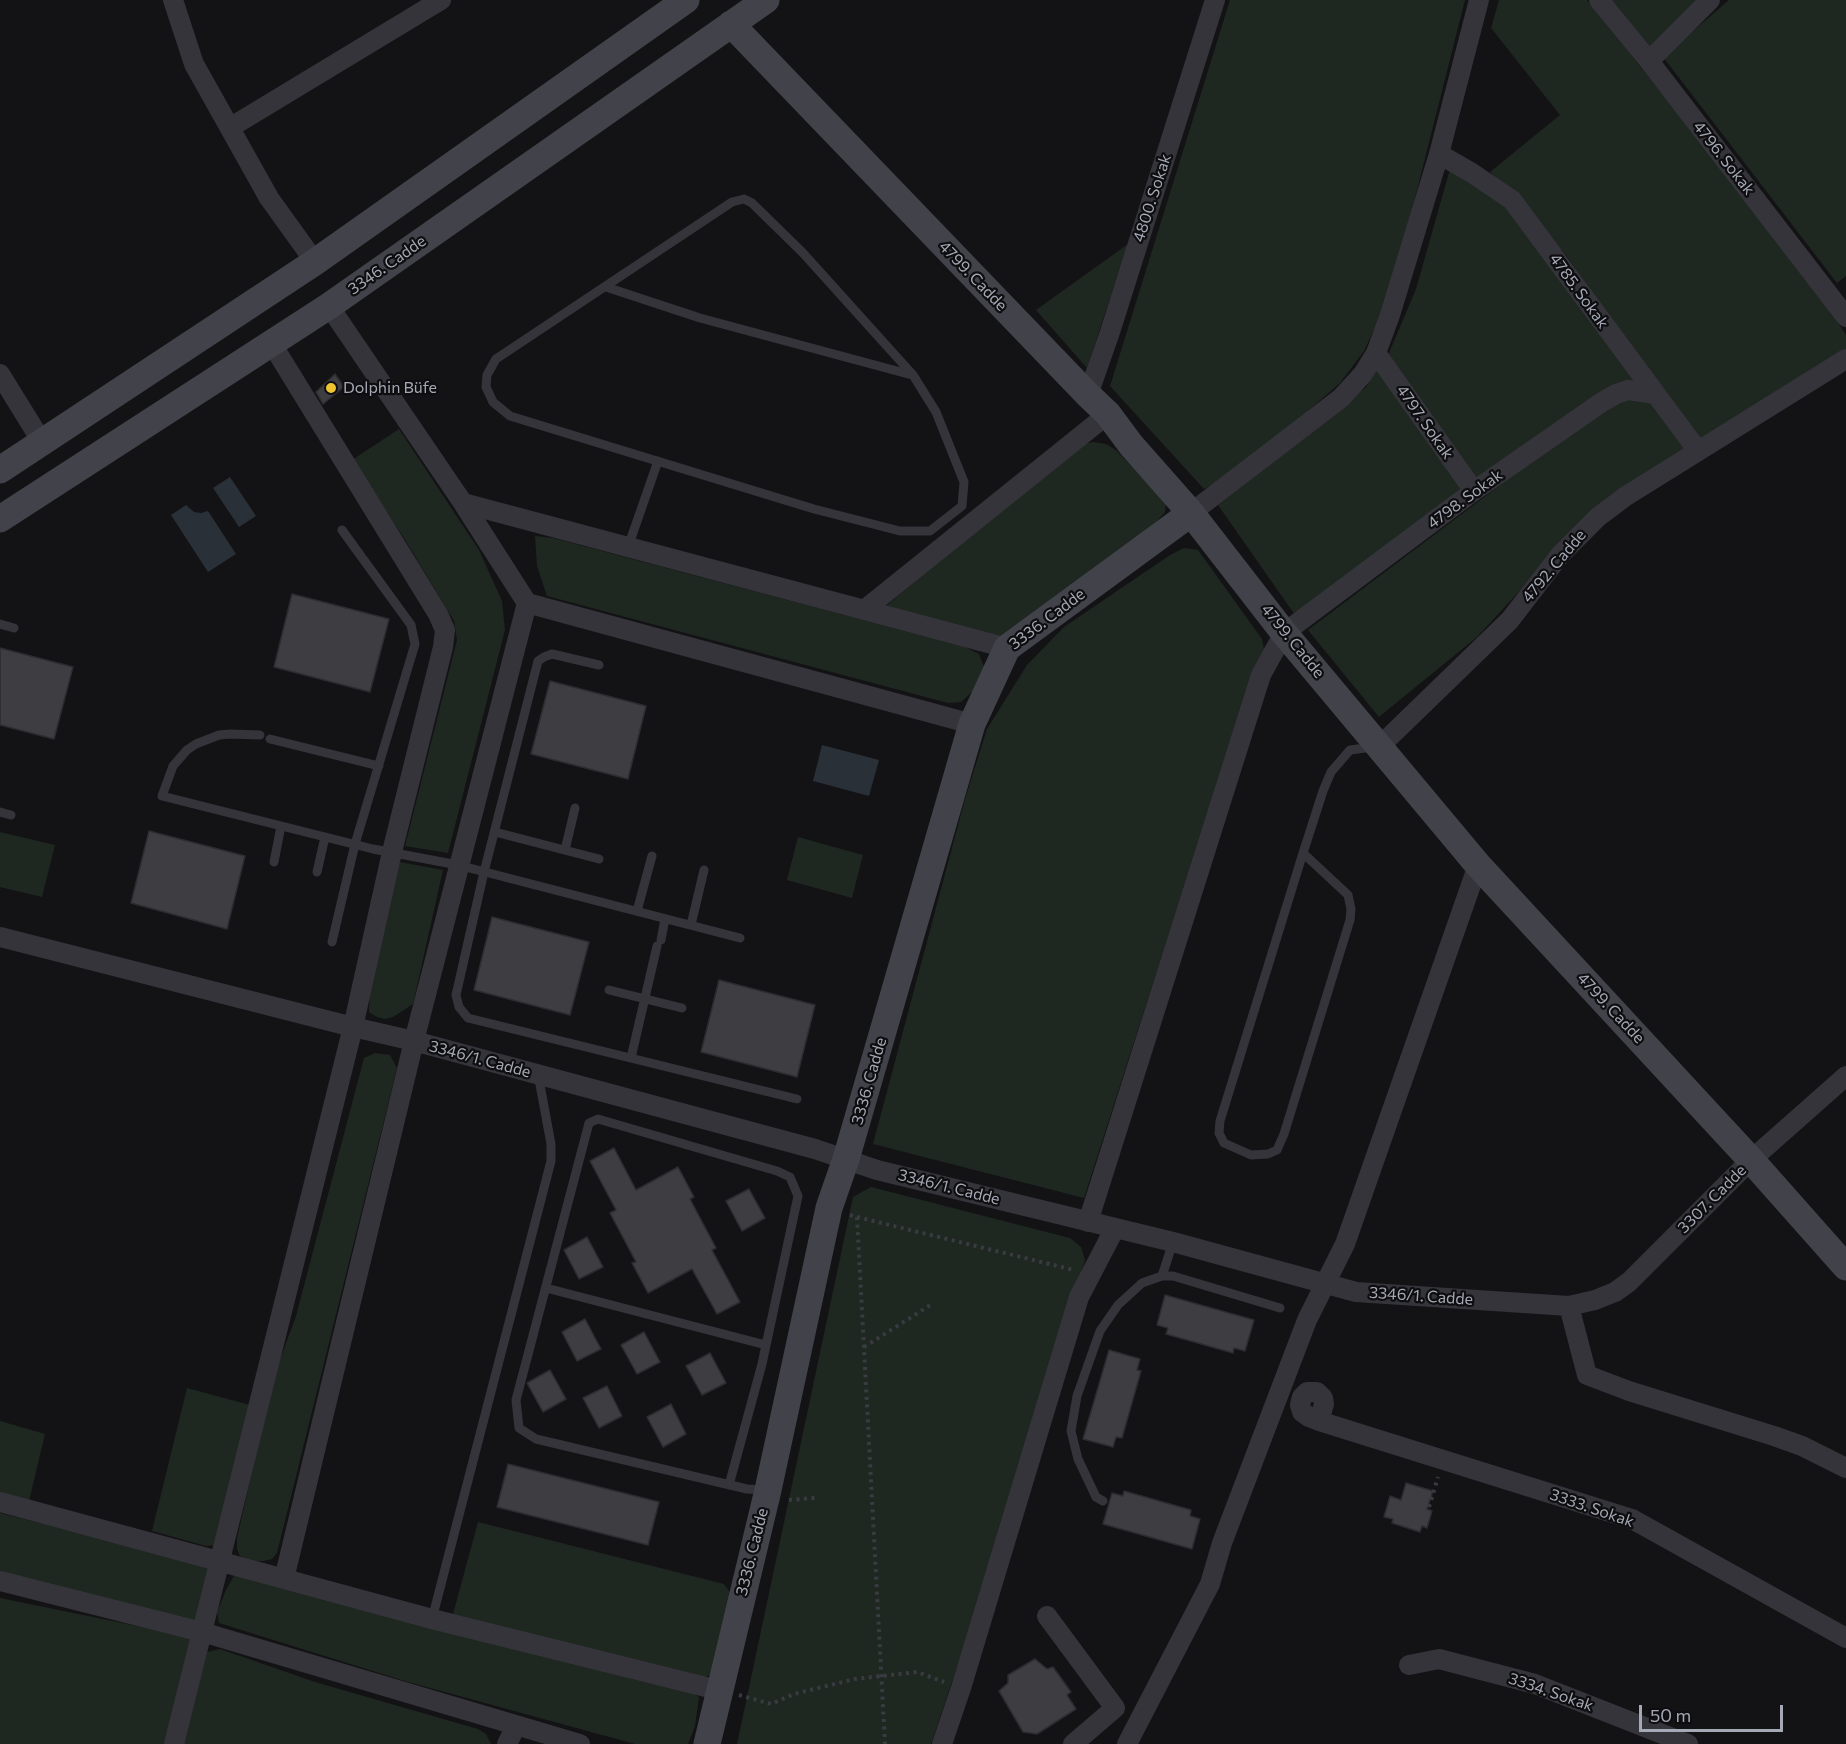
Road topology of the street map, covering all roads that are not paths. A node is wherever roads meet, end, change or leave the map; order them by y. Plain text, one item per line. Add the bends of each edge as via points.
1 (173, 0) edge
2 (441, 0) edge
3 (686, 0) edge
4 (766, 0) edge
5 (1215, 0) edge
6 (1479, 0) edge
7 (1599, 0) edge
8 (1710, 0) edge
9 (731, 24) junction
10 (1649, 61) junction
11 (231, 127) junction
12 (1438, 154) junction
13 (315, 262) junction
14 (606, 287) junction
15 (329, 306) junction
16 (1846, 317) edge
17 (272, 344) junction
18 (1377, 353) junction
19 (1846, 359) edge
20 (0, 374) edge
21 (913, 375) junction
22 (1655, 394) junction
23 (1088, 395) junction
24 (1108, 414) junction
25 (42, 442) junction
26 (1698, 451) junction
27 (658, 461) junction
28 (0, 470) edge
29 (1474, 491) junction
30 (463, 502) junction
31 (1191, 513) junction
32 (0, 519) edge
33 (342, 531) dead end
34 (628, 547) junction
35 (527, 603) junction
36 (864, 610) junction
37 (0, 624) edge
38 (14, 628) dead end
39 (1284, 633) junction
40 (1007, 648) junction
41 (599, 665) dead end
42 (972, 724) junction
43 (1379, 747) junction
44 (379, 766) junction
45 (575, 808) dead end
46 (0, 812) edge
47 (11, 815) dead end
48 (281, 826) junction
49 (495, 832) junction
50 (325, 837) junction
51 (355, 844) junction
52 (565, 850) junction
53 (392, 852) junction
54 (1303, 853) junction
55 (652, 856) dead end
56 (599, 859) dead end
57 (274, 862) dead end
58 (458, 865) junction
59 (1478, 865) junction
60 (704, 870) dead end
61 (317, 872) dead end
62 (484, 872) junction
63 (637, 911) junction
64 (665, 919) junction
65 (691, 925) junction
66 (0, 937) edge
67 (740, 938) dead end
68 (332, 942) dead end
69 (609, 990) dead end
70 (645, 999) junction
71 (682, 1008) dead end
72 (353, 1027) junction
73 (414, 1041) junction
74 (631, 1058) junction
75 (538, 1074) junction
76 (1846, 1076) edge
77 (797, 1099) dead end
78 (846, 1159) junction
79 (1751, 1160) junction
80 (1088, 1222) junction
81 (1115, 1228) junction
82 (1173, 1242) junction
83 (1846, 1267) edge
84 (1162, 1276) junction
85 (1325, 1285) junction
86 (546, 1288) junction
87 (1569, 1306) junction
88 (1280, 1308) dead end
89 (766, 1345) junction
90 (1319, 1421) dead end
91 (1846, 1468) edge
92 (729, 1485) junction
93 (768, 1490) junction
94 (1103, 1501) dead end
95 (0, 1502) edge
96 (220, 1562) junction
97 (284, 1579) junction
98 (0, 1581) edge
99 (1047, 1616) dead end
100 (432, 1619) junction
101 (202, 1632) junction
102 (1846, 1638) edge
103 (1409, 1665) dead end
104 (718, 1690) junction
105 (516, 1726) junction
106 (174, 1744) edge
107 (507, 1744) edge
108 (580, 1744) edge
109 (707, 1744) edge
110 (942, 1744) edge
111 (1072, 1744) edge
112 (1127, 1744) edge
113 (1688, 1744) edge

1 - 11 street via 194,64
2 - 11 street
3 - 13 street
4 - 9 street, 3346. Cadde
5 - 23 street, 4800. Sokak
6 - 12 street
7 - 10 street, 4796. Sokak
8 - 10 street
9 - 15 street, 3346. Cadde
9 - 23 street, 4799. Cadde
10 - 16 street, 4796. Sokak
11 - 13 street via 269,198
12 - 18 street
12 - 22 street, 4785. Sokak via 1512,200
13 - 25 street
14 - 21 lane via 700,318
14 - 21 lane via 732,202 744,199 803,253
14 - 27 lane via 496,359 487,375 486,387 493,402 510,416
15 - 17 street, 3346. Cadde
15 - 30 street
17 - 32 street, 3346. Cadde
17 - 53 street via 445,630
18 - 29 street, 4797. Sokak
18 - 31 street via 1341,398
19 - 26 street, 4792. Cadde
20 - 25 street
21 - 27 lane via 936,412 964,482 962,506 930,531 900,531 814,509
22 - 26 street, 4785. Sokak
22 - 29 street, 4798. Sokak via 1628,390 1616,394
23 - 24 street, 4799. Cadde
24 - 31 street, 4799. Cadde
24 - 36 street
25 - 28 street
26 - 43 street, 4792. Cadde via 1598,517 1560,555 1510,620
27 - 34 lane
29 - 39 street, 4798. Sokak
30 - 34 street
30 - 35 street
31 - 39 street, 4799. Cadde
31 - 40 street, 3336. Cadde
33 - 44 lane via 407,619 415,637
34 - 36 street
35 - 42 street
35 - 58 street
36 - 40 street
37 - 38 lane
39 - 43 street, 4799. Cadde
39 - 80 street via 1261,675
40 - 42 street, 3336. Cadde
41 - 49 lane via 552,654 538,662
42 - 78 street, 3336. Cadde
43 - 54 lane via 1350,750 1332,772
43 - 59 street, 4799. Cadde
44 - 48 lane via 265,737 230,734 196,744 173,766 162,796
44 - 51 lane
45 - 52 lane
46 - 47 lane
48 - 50 lane
48 - 57 lane
49 - 52 lane
49 - 62 lane
50 - 51 lane
50 - 61 lane
51 - 53 lane
51 - 68 lane
52 - 56 lane
53 - 58 lane
53 - 72 street
54 - 54 lane via 1220,1121 1224,1143 1251,1155 1268,1155 1277,1150 1284,1134 1352,909 1348,895
55 - 63 lane
58 - 62 lane
58 - 73 street
59 - 79 street, 4799. Cadde
59 - 85 street via 1345,1244
60 - 65 lane
62 - 63 lane
62 - 74 lane via 456,995 463,1013 468,1018
63 - 64 lane
64 - 65 lane
64 - 70 lane
65 - 67 lane
66 - 72 street, 3346/1. Cadde
69 - 70 lane
70 - 71 lane
70 - 74 lane
72 - 73 street, 3346/1. Cadde
72 - 96 street
73 - 75 street, 3346/1. Cadde
73 - 97 street
74 - 77 lane
75 - 78 street, 3346/1. Cadde
75 - 100 lane via 551,1161
76 - 79 street, 3307. Cadde
78 - 80 street, 3346/1. Cadde
78 - 93 street, 3336. Cadde via 829,1208
79 - 83 street, 4799. Cadde
79 - 87 street, 3307. Cadde via 1629,1282 1615,1292
80 - 81 street, 3346/1. Cadde
81 - 82 street, 3346/1. Cadde
81 - 110 street via 1079,1297
82 - 84 lane
82 - 85 street, 3346/1. Cadde
84 - 88 lane via 1173,1275
84 - 94 lane via 1142,1283 1108,1318 1077,1396 1071,1431 1078,1459 1096,1497
85 - 87 street, 3346/1. Cadde via 1356,1292
85 - 112 street via 1306,1320 1210,1584
86 - 89 lane
86 - 89 lane via 590,1123 598,1119 612,1122 790,1177 798,1196
86 - 92 lane via 516,1400 519,1428 536,1439
87 - 91 street via 1587,1375 1783,1440
89 - 92 lane
90 - 102 street, 3333. Sokak via 1632,1519
92 - 93 lane
93 - 104 street, 3336. Cadde
95 - 96 street
96 - 97 street
96 - 101 street
97 - 100 street
98 - 101 street
99 - 111 street via 1115,1708
100 - 104 street
101 - 105 street
101 - 106 street
103 - 113 street, 3334. Sokak via 1438,1659 1535,1684
104 - 109 street, 3336. Cadde
105 - 107 street
105 - 108 street

